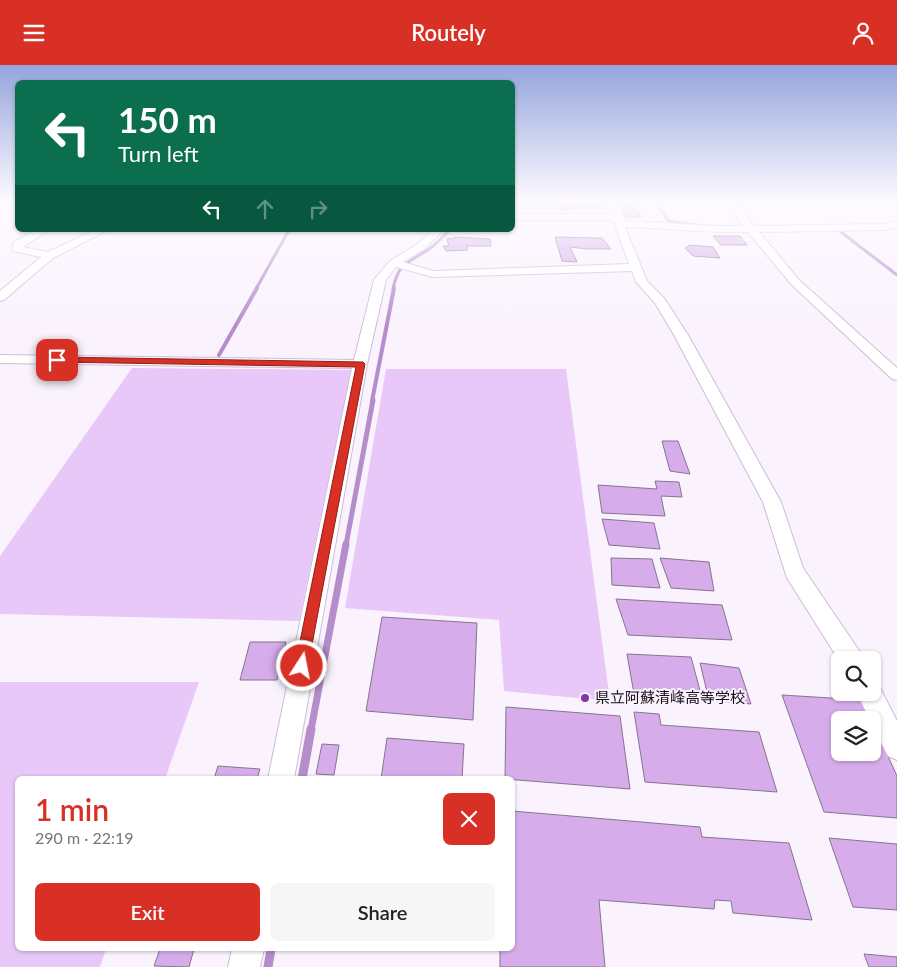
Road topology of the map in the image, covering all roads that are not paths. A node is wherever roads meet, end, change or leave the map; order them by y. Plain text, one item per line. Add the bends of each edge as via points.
1 (20, 243) edge
2 (75, 243) edge
3 (425, 243) edge
4 (627, 243) edge
5 (763, 243) edge
6 (49, 256) junction
7 (394, 263) junction
8 (636, 267) junction
9 (0, 297) edge
10 (0, 359) edge
11 (360, 364) junction
12 (897, 376) edge
13 (846, 651) edge
14 (873, 701) edge
15 (897, 747) edge
16 (282, 776) edge
17 (248, 951) edge
18 (244, 967) edge

1 - 6 street via 17,249
2 - 6 street
3 - 7 street
4 - 8 street
5 - 12 street via 795,282
6 - 9 street
7 - 8 street via 433,274
7 - 11 street via 380,280
8 - 13 street via 642,282 660,301 681,335 772,502 794,572
10 - 11 street
11 - 16 street
14 - 15 street
17 - 18 street

